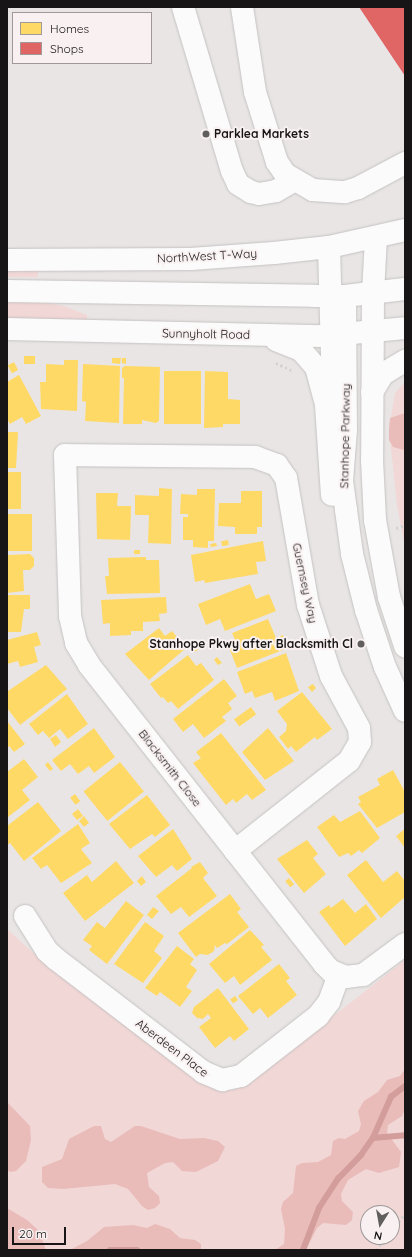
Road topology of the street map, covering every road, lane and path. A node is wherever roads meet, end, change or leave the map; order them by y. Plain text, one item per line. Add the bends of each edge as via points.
1 (183, 7) edge
2 (242, 7) edge
3 (405, 162) edge
4 (293, 181) junction
5 (405, 230) edge
6 (376, 238) junction
7 (329, 247) junction
8 (7, 260) edge
9 (405, 289) edge
10 (7, 291) edge
11 (374, 293) junction
12 (339, 296) junction
13 (405, 328) edge
14 (7, 329) edge
15 (372, 333) junction
16 (240, 335) junction
17 (339, 336) junction
18 (271, 360) dead end
19 (405, 361) edge
20 (296, 371) dead end
21 (372, 392) junction
22 (65, 455) joint
23 (405, 525) edge
24 (396, 528) dead end
25 (352, 554) junction
26 (405, 646) edge
27 (405, 711) edge
28 (235, 851) junction
29 (25, 916) dead end
30 (405, 944) edge
31 (339, 975) junction

1 - 4 main road via 238,184 259,194 276,191
2 - 4 main road via 250,69 262,118 277,162
3 - 4 main road via 352,191 324,193
5 - 6 main road, NorthWest T-Way
6 - 7 main road, NorthWest T-Way
6 - 11 main road
7 - 8 main road, NorthWest T-Way via 191,258
7 - 12 main road, Stanhope Parkway
9 - 11 main road
10 - 12 main road
11 - 12 main road
11 - 15 main road
12 - 17 main road, Stanhope Parkway
13 - 15 main road, Sunnyholt Road
14 - 16 main road, Sunnyholt Road
15 - 17 main road, Sunnyholt Road
15 - 21 main road
16 - 17 main road, Sunnyholt Road
16 - 25 main road via 294,346 314,363 326,405 327,459 332,496 341,533
17 - 25 main road, Stanhope Parkway via 346,430 342,481
18 - 20 path via 284,368
19 - 21 main road via 383,374
21 - 26 main road via 376,534 389,597
22 - 28 main road, Blacksmith Close via 70,616 76,643 89,666
22 - 28 main road, Guernsey Way via 256,457 277,465 286,478 308,605 332,676 359,728 360,742 349,761
23 - 24 path
25 - 27 main road, Stanhope Parkway via 368,618 385,667
28 - 31 main road, Blacksmith Close via 324,964
29 - 31 main road, Aberdeen Place via 47,951 56,960 204,1072 222,1080 241,1076 318,1016 329,1002
30 - 31 main road via 363,975

